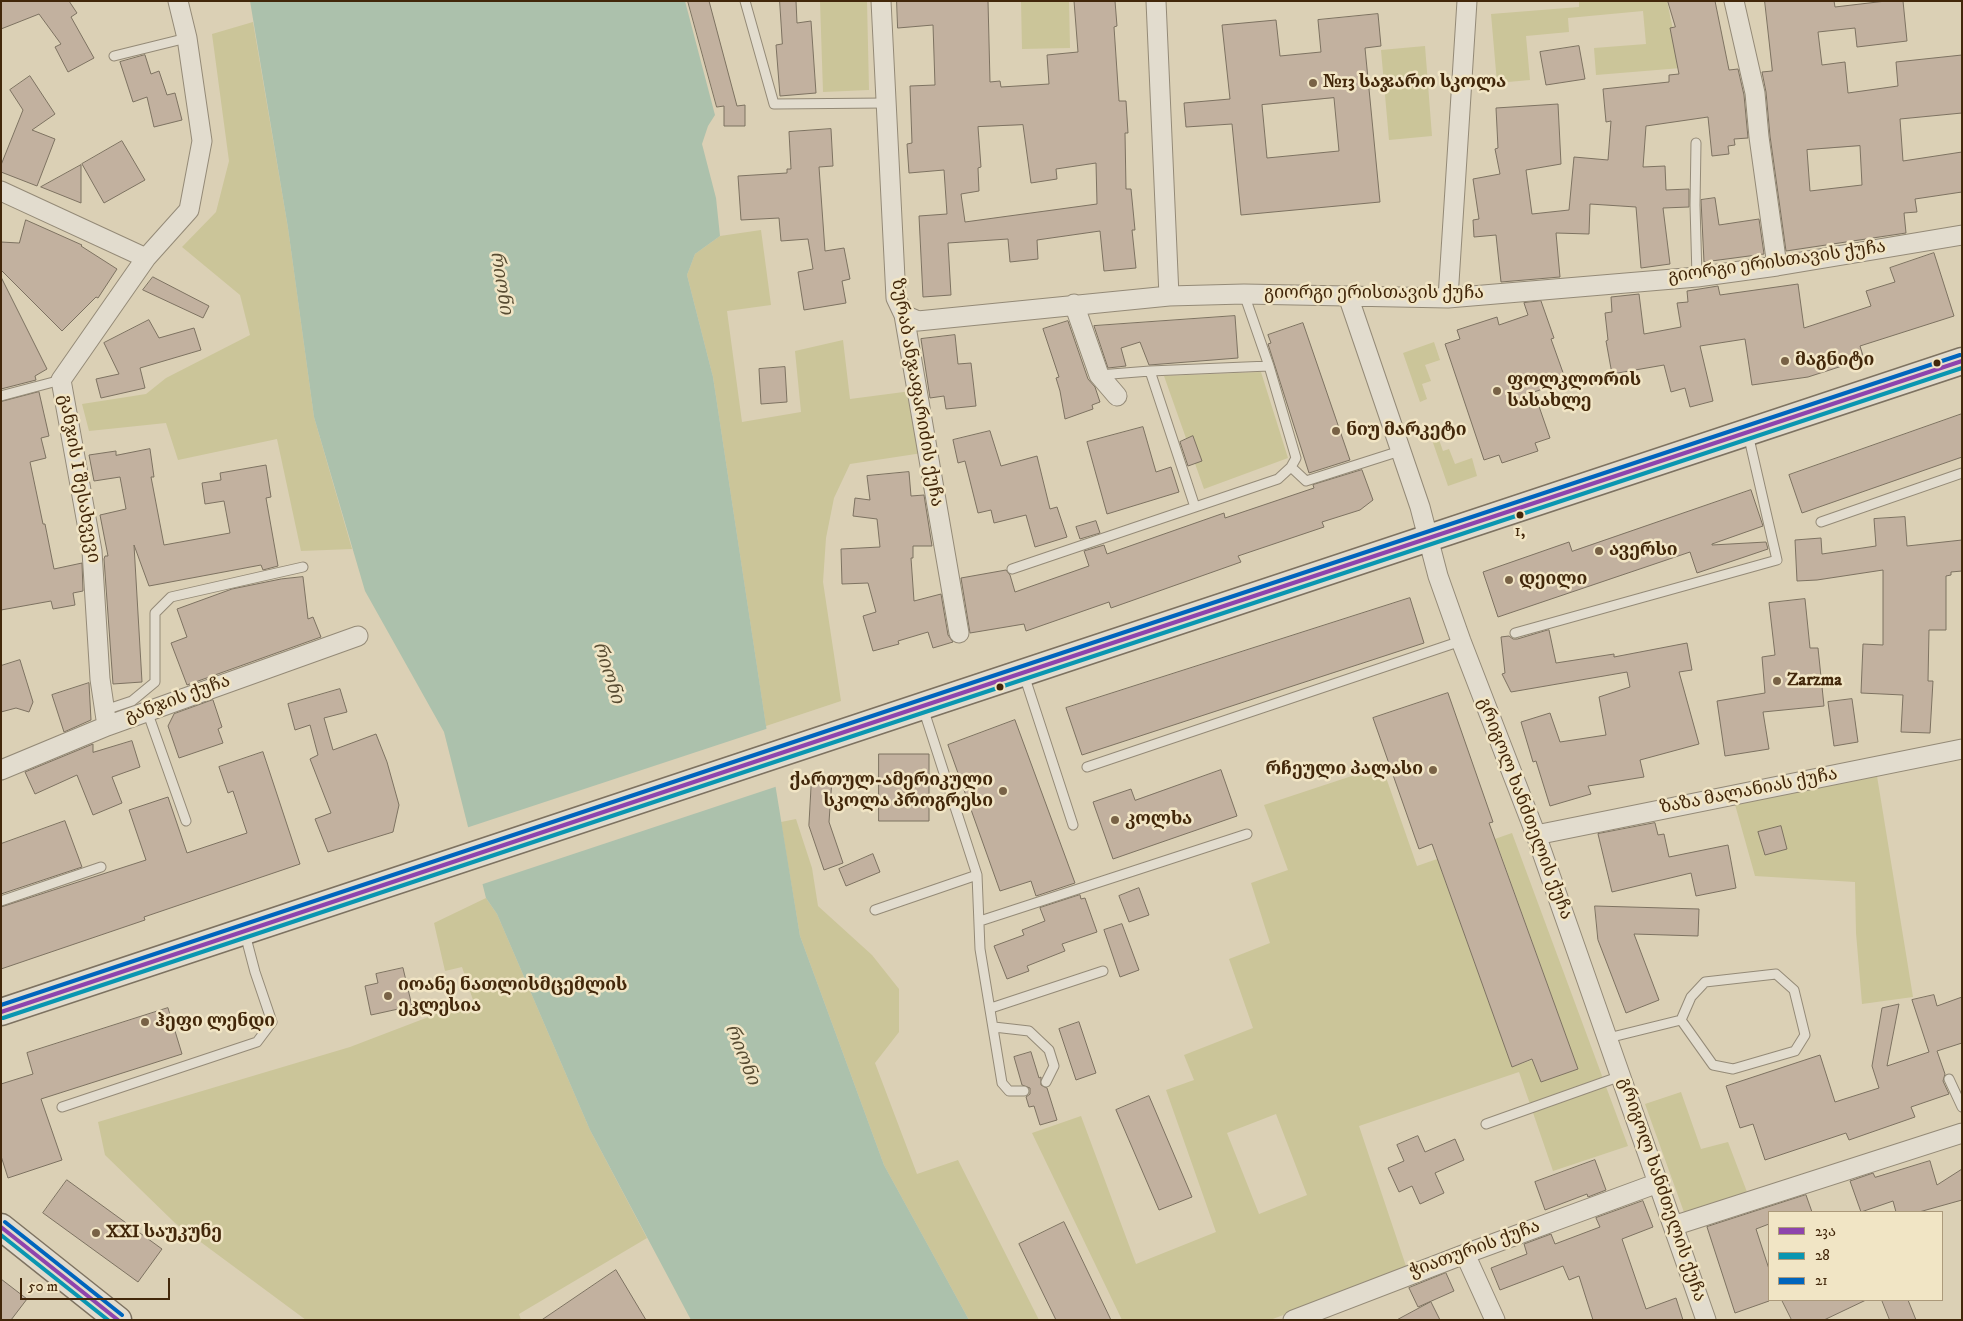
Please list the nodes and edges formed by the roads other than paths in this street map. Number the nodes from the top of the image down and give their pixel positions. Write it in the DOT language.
graph roads {
  1 [pos="178,1"];
  2 [pos="745,1"];
  3 [pos="882,1"];
  4 [pos="1156,1"];
  5 [pos="1466,1"];
  6 [pos="1734,1"];
  7 [pos="187,38"];
  8 [pos="114,56"];
  9 [pos="886,103"];
  10 [pos="1696,143"];
  11 [pos="1,191"];
  12 [pos="1962,235"];
  13 [pos="146,258"];
  14 [pos="1777,266"];
  15 [pos="1696,277"];
  16 [pos="1244,294"];
  17 [pos="1169,296"];
  18 [pos="1348,296"];
  19 [pos="1448,298"];
  20 [pos="1074,304"];
  21 [pos="904,316"];
  22 [pos="1962,361"];
  23 [pos="1269,366"];
  24 [pos="1150,371"];
  25 [pos="1099,376"];
  26 [pos="61,380"];
  27 [pos="1,396"];
  28 [pos="1117,396"];
  29 [pos="1748,431"];
  30 [pos="1400,451"];
  31 [pos="1291,467"];
  32 [pos="1962,473"];
  33 [pos="1194,507"];
  34 [pos="1821,522"];
  35 [pos="1427,538"];
  36 [pos="303,567"];
  37 [pos="1012,569"];
  38 [pos="958,633"];
  39 [pos="1515,633"];
  40 [pos="358,636"];
  41 [pos="1461,641"];
  42 [pos="1024,672"];
  43 [pos="922,706"];
  44 [pos="147,712"];
  45 [pos="106,718"];
  46 [pos="1962,750"];
  47 [pos="1087,767"];
  48 [pos="1,770"];
  49 [pos="186,821"];
  50 [pos="1073,825"];
  51 [pos="1247,834"];
  52 [pos="1536,835"];
  53 [pos="101,867"];
  54 [pos="977,875"];
  55 [pos="1,901"];
  56 [pos="875,910"];
  57 [pos="980,921"];
  58 [pos="244,931"];
  59 [pos="1104,971"];
  60 [pos="991,1008"];
  61 [pos="1,1012"];
  62 [pos="1681,1020"];
  63 [pos="994,1027"];
  64 [pos="1608,1038"];
  65 [pos="1621,1076"];
  66 [pos="1949,1079"];
  67 [pos="1046,1082"];
  68 [pos="1024,1091"];
  69 [pos="62,1107"];
  70 [pos="1962,1107"];
  71 [pos="1486,1124"];
  72 [pos="1962,1133"];
  73 [pos="1658,1183"];
  74 [pos="1673,1226"];
  75 [pos="1,1227"];
  76 [pos="1465,1254"];
  77 [pos="118,1320"];
  78 [pos="1293,1320"];
  79 [pos="1494,1320"];
  80 [pos="1706,1320"];
  1 -- 7 [label="street, განჯის I შესახვევი"];
  2 -- 9 [label="lane"];
  3 -- 9 [label="street, ზურაბ ანჯაფარიძის ქუჩა"];
  4 -- 17 [label="street"];
  5 -- 19 [label="street"];
  6 -- 14 [label="street"];
  7 -- 8 [label="lane"];
  7 -- 13 [label="street, განჯის I შესახვევი"];
  9 -- 21 [label="street, ზურაბ ანჯაფარიძის ქუჩა"];
  10 -- 15 [label="lane"];
  11 -- 13 [label="street"];
  12 -- 14 [label="street, გიორგი ერისთავის ქუჩა"];
  13 -- 26 [label="street, განჯის I შესახვევი"];
  14 -- 15 [label="street, გიორგი ერისთავის ქუჩა"];
  15 -- 19 [label="street, გიორგი ერისთავის ქუჩა"];
  16 -- 17 [label="street, გიორგი ერისთავის ქუჩა"];
  16 -- 18 [label="street, გიორგი ერისთავის ქუჩა"];
  16 -- 23 [label="lane"];
  17 -- 20 [label="street, გიორგი ერისთავის ქუჩა"];
  18 -- 19 [label="street, გიორგი ერისთავის ქუჩა"];
  18 -- 30 [label="street, გრიგოლ ხანძთელის ქუჩა"];
  20 -- 21 [label="street, გიორგი ერისთავის ქუჩა"];
  20 -- 25 [label="street"];
  21 -- 38 [label="street, ზურაბ ანჯაფარიძის ქუჩა"];
  22 -- 29 [label="main road"];
  23 -- 24 [label="lane"];
  23 -- 31 [label="lane"];
  24 -- 25 [label="lane"];
  24 -- 33 [label="lane"];
  25 -- 28 [label="street"];
  26 -- 27 [label="lane"];
  26 -- 45 [label="street, განჯის I შესახვევი"];
  29 -- 35 [label="main road"];
  29 -- 39 [label="lane"];
  30 -- 31 [label="lane"];
  30 -- 35 [label="street, გრიგოლ ხანძთელის ქუჩა"];
  31 -- 33 [label="lane"];
  32 -- 34 [label="lane"];
  33 -- 37 [label="lane"];
  35 -- 41 [label="street, გრიგოლ ხანძთელის ქუჩა"];
  35 -- 42 [label="main road"];
  36 -- 45 [label="lane"];
  40 -- 44 [label="street, განჯის ქუჩა"];
  41 -- 47 [label="lane"];
  41 -- 52 [label="street, გრიგოლ ხანძთელის ქუჩა"];
  42 -- 43 [label="main road"];
  42 -- 50 [label="lane"];
  43 -- 54 [label="lane"];
  43 -- 58 [label="main road"];
  44 -- 45 [label="street, განჯის ქუჩა"];
  44 -- 49 [label="lane"];
  45 -- 48 [label="street, განჯის ქუჩა"];
  46 -- 52 [label="street, ზაზა მალანიას ქუჩა"];
  51 -- 57 [label="lane"];
  52 -- 64 [label="street, გრიგოლ ხანძთელის ქუჩა"];
  53 -- 55 [label="lane"];
  54 -- 56 [label="lane"];
  54 -- 57 [label="lane"];
  57 -- 60 [label="lane"];
  58 -- 61 [label="main road"];
  58 -- 69 [label="lane"];
  59 -- 60 [label="lane"];
  60 -- 63 [label="lane"];
  62 -- 62 [label="lane"];
  62 -- 64 [label="lane"];
  63 -- 67 [label="lane"];
  63 -- 68 [label="lane"];
  64 -- 65 [label="street, გრიგოლ ხანძთელის ქუჩა"];
  65 -- 71 [label="lane"];
  65 -- 73 [label="street, გრიგოლ ხანძთელის ქუჩა"];
  66 -- 70 [label="lane"];
  72 -- 74 [label="street"];
  73 -- 74 [label="street, გრიგოლ ხანძთელის ქუჩა"];
  73 -- 76 [label="street, ჭიათურის ქუჩა"];
  74 -- 80 [label="street, გრიგოლ ხანძთელის ქუჩა"];
  75 -- 77 [label="main road"];
  76 -- 78 [label="street, ჭიათურის ქუჩა"];
  76 -- 79 [label="street"];
}
